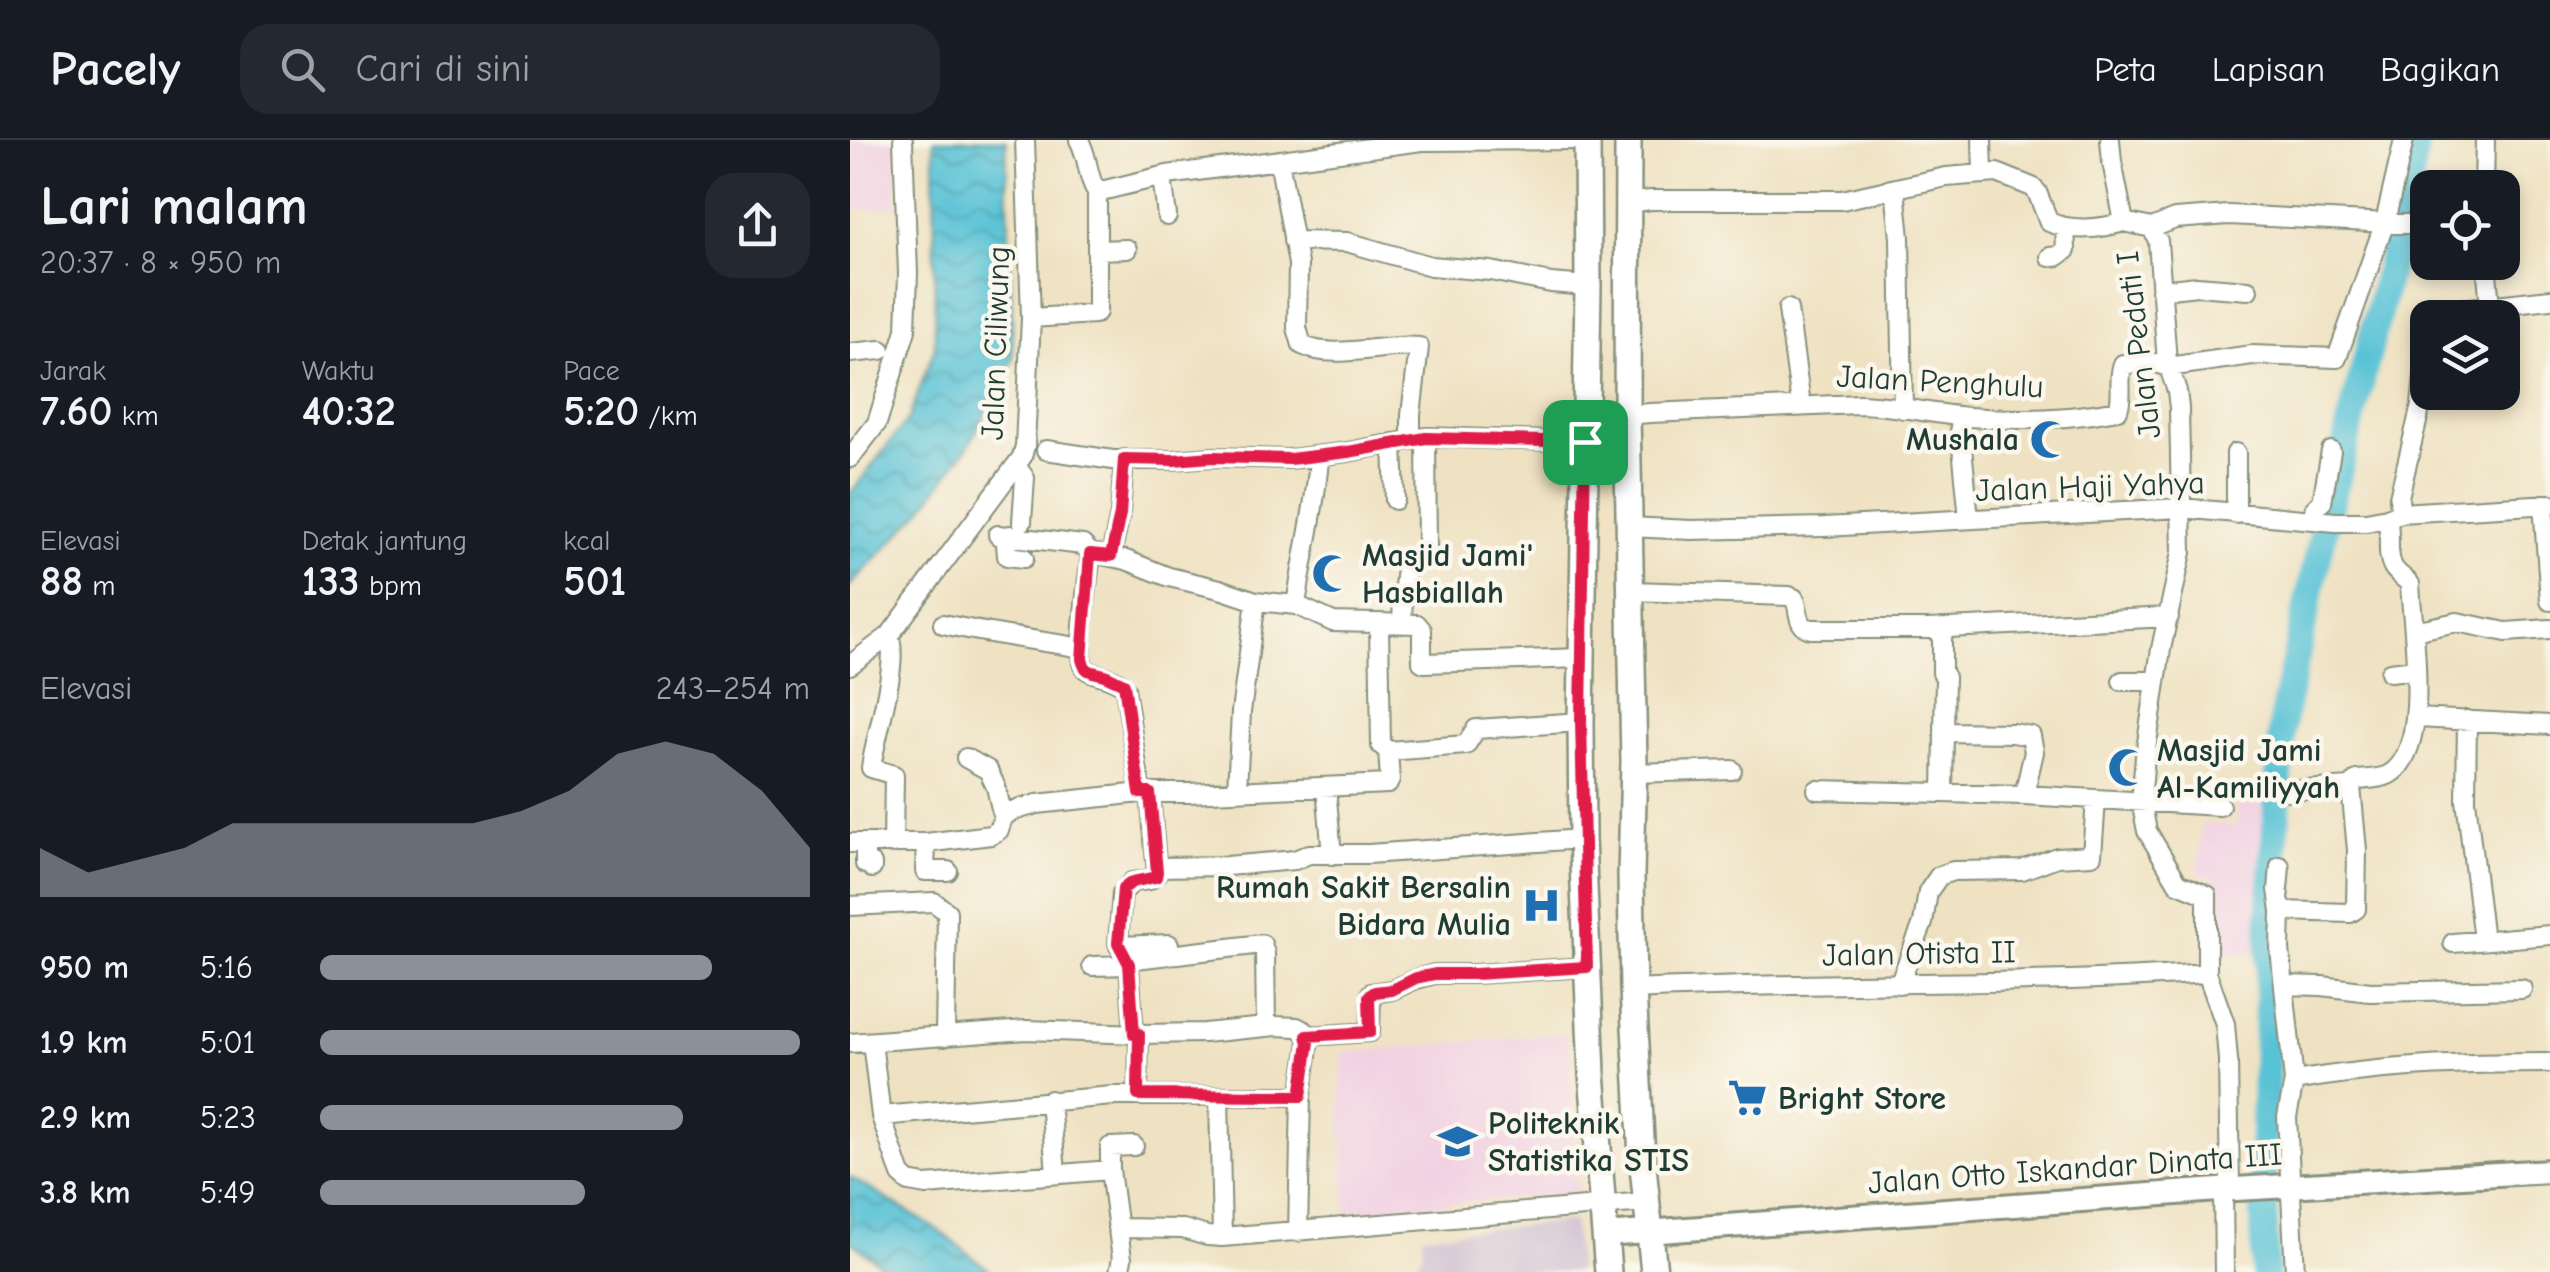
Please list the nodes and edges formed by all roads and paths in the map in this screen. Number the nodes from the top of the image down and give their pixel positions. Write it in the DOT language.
graph roads {
  1 [pos="903,140"];
  2 [pos="1024,140"];
  3 [pos="1079,140"];
  4 [pos="1587,140"];
  5 [pos="1628,140"];
  6 [pos="1982,140"];
  7 [pos="2110,140"];
  8 [pos="2404,140"];
  9 [pos="2485,140"];
  10 [pos="1422,141"];
  11 [pos="1279,160"];
  12 [pos="2484,170"];
  13 [pos="1983,174"];
  14 [pos="1162,176"];
  15 [pos="1896,188"];
  16 [pos="1097,192"];
  17 [pos="1628,203"];
  18 [pos="1167,216"];
  19 [pos="2124,222"];
  20 [pos="2396,223"];
  21 [pos="2410,224"];
  22 [pos="2064,227"];
  23 [pos="2152,228"];
  24 [pos="1293,241"];
  25 [pos="1126,249"];
  26 [pos="1096,250"];
  27 [pos="2050,257"];
  28 [pos="1588,286"];
  29 [pos="2161,290"];
  30 [pos="2248,290"];
  31 [pos="2550,300"];
  32 [pos="2520,303"];
  33 [pos="1788,309"];
  34 [pos="1031,318"];
  35 [pos="881,350"];
  36 [pos="850,353"];
  37 [pos="2168,367"];
  38 [pos="1801,406"];
  39 [pos="1903,408"];
  40 [pos="2420,410"];
  41 [pos="1627,416"];
  42 [pos="1959,416"];
  43 [pos="1410,440"];
  44 [pos="1585,442"];
  45 [pos="1046,450"];
  46 [pos="2331,451"];
  47 [pos="2236,453"];
  48 [pos="1316,456"];
  49 [pos="850,458"];
  50 [pos="1124,459"];
  51 [pos="1016,466"];
  52 [pos="1395,500"];
  53 [pos="2548,501"];
  54 [pos="2181,508"];
  55 [pos="2236,514"];
  56 [pos="2393,516"];
  57 [pos="1969,519"];
  58 [pos="2314,519"];
  59 [pos="1629,527"];
  60 [pos="1010,531"];
  61 [pos="1090,554"];
  62 [pos="1111,556"];
  63 [pos="1024,558"];
  64 [pos="1631,590"];
  65 [pos="1256,601"];
  66 [pos="2550,601"];
  67 [pos="1296,605"];
  68 [pos="2169,617"];
  69 [pos="942,624"];
  70 [pos="1402,624"];
  71 [pos="1378,625"];
  72 [pos="1942,628"];
  73 [pos="2550,629"];
  74 [pos="2414,631"];
  75 [pos="888,636"];
  76 [pos="1082,648"];
  77 [pos="1582,658"];
  78 [pos="850,666"];
  79 [pos="2416,669"];
  80 [pos="2390,672"];
  81 [pos="2156,680"];
  82 [pos="2122,681"];
  83 [pos="2417,718"];
  84 [pos="2467,720"];
  85 [pos="1581,722"];
  86 [pos="2550,725"];
  87 [pos="1944,732"];
  88 [pos="1388,751"];
  89 [pos="966,758"];
  90 [pos="1732,770"];
  91 [pos="1634,772"];
  92 [pos="1326,787"];
  93 [pos="2351,787"];
  94 [pos="1236,790"];
  95 [pos="1817,790"];
  96 [pos="2288,791"];
  97 [pos="1942,792"];
  98 [pos="1145,793"];
  99 [pos="2024,795"];
  100 [pos="2096,800"];
  101 [pos="2141,801"];
  102 [pos="2220,806"];
  103 [pos="1003,817"];
  104 [pos="1582,839"];
  105 [pos="858,843"];
  106 [pos="893,844"];
  107 [pos="926,844"];
  108 [pos="1332,856"];
  109 [pos="2280,866"];
  110 [pos="872,868"];
  111 [pos="948,871"];
  112 [pos="1156,872"];
  113 [pos="850,906"];
  114 [pos="2281,911"];
  115 [pos="2550,935"];
  116 [pos="2483,940"];
  117 [pos="2453,943"];
  118 [pos="1169,944"];
  119 [pos="1125,957"];
  120 [pos="1092,966"];
  121 [pos="1587,967"];
  122 [pos="2206,973"];
  123 [pos="1899,984"];
  124 [pos="2284,985"];
  125 [pos="1633,990"];
  126 [pos="2522,990"];
  127 [pos="1266,1026"];
  128 [pos="1136,1034"];
  129 [pos="1306,1034"];
  130 [pos="945,1036"];
  131 [pos="872,1042"];
  132 [pos="850,1043"];
  133 [pos="2550,1062"];
  134 [pos="2294,1080"];
  135 [pos="1138,1095"];
  136 [pos="1219,1096"];
  137 [pos="1301,1096"];
  138 [pos="1050,1100"];
  139 [pos="881,1116"];
  140 [pos="1134,1146"];
  141 [pos="1110,1170"];
  142 [pos="2550,1171"];
  143 [pos="1056,1173"];
  144 [pos="2252,1188"];
  145 [pos="1645,1202"];
  146 [pos="1602,1205"];
  147 [pos="1117,1228"];
  148 [pos="1298,1232"];
  149 [pos="1650,1232"];
  150 [pos="1606,1235"];
  151 [pos="1222,1237"];
  152 [pos="1119,1272"];
  153 [pos="1608,1272"];
  154 [pos="1654,1272"];
  155 [pos="2224,1272"];
  156 [pos="2295,1272"];
  1 -- 49 [label="street"];
  2 -- 34 [label="street, Jalan Ciliwung"];
  3 -- 16 [label="street"];
  4 -- 10 [label="street"];
  4 -- 28 [label="main road"];
  5 -- 17 [label="main road"];
  6 -- 13 [label="street"];
  7 -- 19 [label="street, Jalan Pedati I"];
  8 -- 20 [label="street, Jalan Penghulu"];
  9 -- 12 [label="street"];
  10 -- 11 [label="street"];
  11 -- 14 [label="street"];
  11 -- 24 [label="street"];
  13 -- 15 [label="street"];
  13 -- 22 [label="street"];
  14 -- 16 [label="street"];
  14 -- 18 [label="street"];
  15 -- 17 [label="street"];
  15 -- 39 [label="street"];
  16 -- 26 [label="street"];
  17 -- 41 [label="main road"];
  19 -- 22 [label="street"];
  19 -- 23 [label="street, Jalan Pedati I"];
  20 -- 21 [label="street"];
  20 -- 23 [label="street"];
  20 -- 37 [label="street, Jalan Penghulu"];
  22 -- 27 [label="street"];
  23 -- 29 [label="street, Jalan Pedati I"];
  24 -- 28 [label="street"];
  24 -- 43 [label="street"];
  25 -- 26 [label="street"];
  26 -- 34 [label="street"];
  28 -- 44 [label="main road"];
  29 -- 30 [label="street"];
  29 -- 37 [label="street, Jalan Pedati I"];
  31 -- 32 [label="street"];
  33 -- 38 [label="street"];
  34 -- 51 [label="street, Jalan Ciliwung"];
  35 -- 36 [label="street"];
  37 -- 42 [label="street, Jalan Penghulu"];
  37 -- 54 [label="street, Jalan Pedati I"];
  38 -- 39 [label="street, Jalan Penghulu"];
  38 -- 41 [label="street, Jalan Penghulu"];
  39 -- 42 [label="street, Jalan Penghulu"];
  40 -- 56 [label="street"];
  41 -- 59 [label="main road"];
  42 -- 57 [label="street"];
  43 -- 44 [label="street"];
  43 -- 48 [label="street"];
  43 -- 52 [label="street"];
  43 -- 70 [label="street"];
  44 -- 77 [label="main road"];
  45 -- 50 [label="street"];
  46 -- 58 [label="street"];
  47 -- 55 [label="street"];
  48 -- 50 [label="street"];
  48 -- 67 [label="street"];
  50 -- 62 [label="street"];
  51 -- 60 [label="street"];
  51 -- 75 [label="street, Jalan Ciliwung"];
  53 -- 56 [label="street, Jalan Haji Yahya"];
  53 -- 66 [label="street"];
  54 -- 55 [label="street, Jalan Haji Yahya"];
  54 -- 57 [label="street, Jalan Haji Yahya"];
  54 -- 68 [label="street"];
  55 -- 58 [label="street, Jalan Haji Yahya"];
  56 -- 58 [label="street, Jalan Haji Yahya"];
  56 -- 74 [label="street"];
  57 -- 59 [label="street, Jalan Haji Yahya"];
  59 -- 64 [label="main road"];
  60 -- 61 [label="street"];
  60 -- 63 [label="street"];
  61 -- 62 [label="street"];
  61 -- 76 [label="street"];
  62 -- 65 [label="street"];
  64 -- 72 [label="street"];
  64 -- 91 [label="main road"];
  65 -- 67 [label="street"];
  65 -- 94 [label="street"];
  67 -- 71 [label="street"];
  68 -- 72 [label="street"];
  68 -- 81 [label="street"];
  69 -- 76 [label="street"];
  70 -- 71 [label="street"];
  70 -- 77 [label="street"];
  71 -- 88 [label="street"];
  72 -- 87 [label="street"];
  73 -- 74 [label="street"];
  74 -- 79 [label="street"];
  75 -- 78 [label="street, Jalan Ciliwung"];
  75 -- 106 [label="street"];
  76 -- 98 [label="street"];
  77 -- 85 [label="main road"];
  79 -- 80 [label="street"];
  79 -- 83 [label="street"];
  81 -- 82 [label="street"];
  81 -- 101 [label="street"];
  83 -- 84 [label="street"];
  83 -- 93 [label="street"];
  84 -- 86 [label="street"];
  84 -- 116 [label="street"];
  85 -- 88 [label="street"];
  85 -- 104 [label="main road"];
  87 -- 97 [label="street"];
  87 -- 99 [label="street"];
  88 -- 92 [label="street"];
  89 -- 103 [label="street"];
  90 -- 91 [label="street"];
  91 -- 125 [label="main road"];
  92 -- 94 [label="street"];
  92 -- 108 [label="street"];
  93 -- 96 [label="street"];
  93 -- 114 [label="street"];
  94 -- 98 [label="street"];
  95 -- 97 [label="street"];
  97 -- 99 [label="street"];
  98 -- 103 [label="street"];
  98 -- 112 [label="street"];
  99 -- 100 [label="street"];
  100 -- 101 [label="street"];
  100 -- 123 [label="street"];
  101 -- 102 [label="street"];
  101 -- 122 [label="street"];
  103 -- 107 [label="street"];
  104 -- 108 [label="street"];
  104 -- 121 [label="main road"];
  105 -- 106 [label="street"];
  105 -- 110 [label="street"];
  106 -- 107 [label="street"];
  107 -- 111 [label="street"];
  108 -- 112 [label="street"];
  109 -- 114 [label="street"];
  112 -- 119 [label="street"];
  113 -- 130 [label="street"];
  114 -- 124 [label="street"];
  115 -- 116 [label="street"];
  116 -- 117 [label="street"];
  118 -- 119 [label="street"];
  119 -- 120 [label="street"];
  119 -- 127 [label="street"];
  119 -- 128 [label="street"];
  121 -- 129 [label="street"];
  121 -- 146 [label="main road"];
  122 -- 123 [label="street, Jalan Otista II"];
  122 -- 144 [label="street"];
  123 -- 125 [label="street, Jalan Otista II"];
  124 -- 126 [label="street"];
  124 -- 134 [label="street"];
  125 -- 145 [label="main road"];
  127 -- 128 [label="street"];
  127 -- 129 [label="street"];
  128 -- 130 [label="street"];
  128 -- 135 [label="street"];
  129 -- 137 [label="street"];
  130 -- 131 [label="street"];
  131 -- 132 [label="street"];
  131 -- 139 [label="street"];
  133 -- 134 [label="street"];
  134 -- 144 [label="street"];
  135 -- 136 [label="street"];
  135 -- 138 [label="street"];
  136 -- 137 [label="street"];
  136 -- 151 [label="street"];
  137 -- 148 [label="street"];
  138 -- 139 [label="street"];
  138 -- 143 [label="street"];
  139 -- 143 [label="street"];
  140 -- 141 [label="street"];
  141 -- 143 [label="street"];
  141 -- 147 [label="street"];
  142 -- 144 [label="street, Jalan Otto Iskandar Dinata III"];
  144 -- 149 [label="street, Jalan Otto Iskandar Dinata III"];
  144 -- 155 [label="street"];
  144 -- 156 [label="street"];
  145 -- 146 [label="street"];
  145 -- 149 [label="main road"];
  146 -- 148 [label="street"];
  146 -- 150 [label="main road"];
  147 -- 151 [label="street"];
  147 -- 152 [label="street"];
  148 -- 151 [label="street"];
  149 -- 150 [label="street, Jalan Otto Iskandar Dinata III"];
  149 -- 154 [label="main road"];
  150 -- 153 [label="main road"];
}
